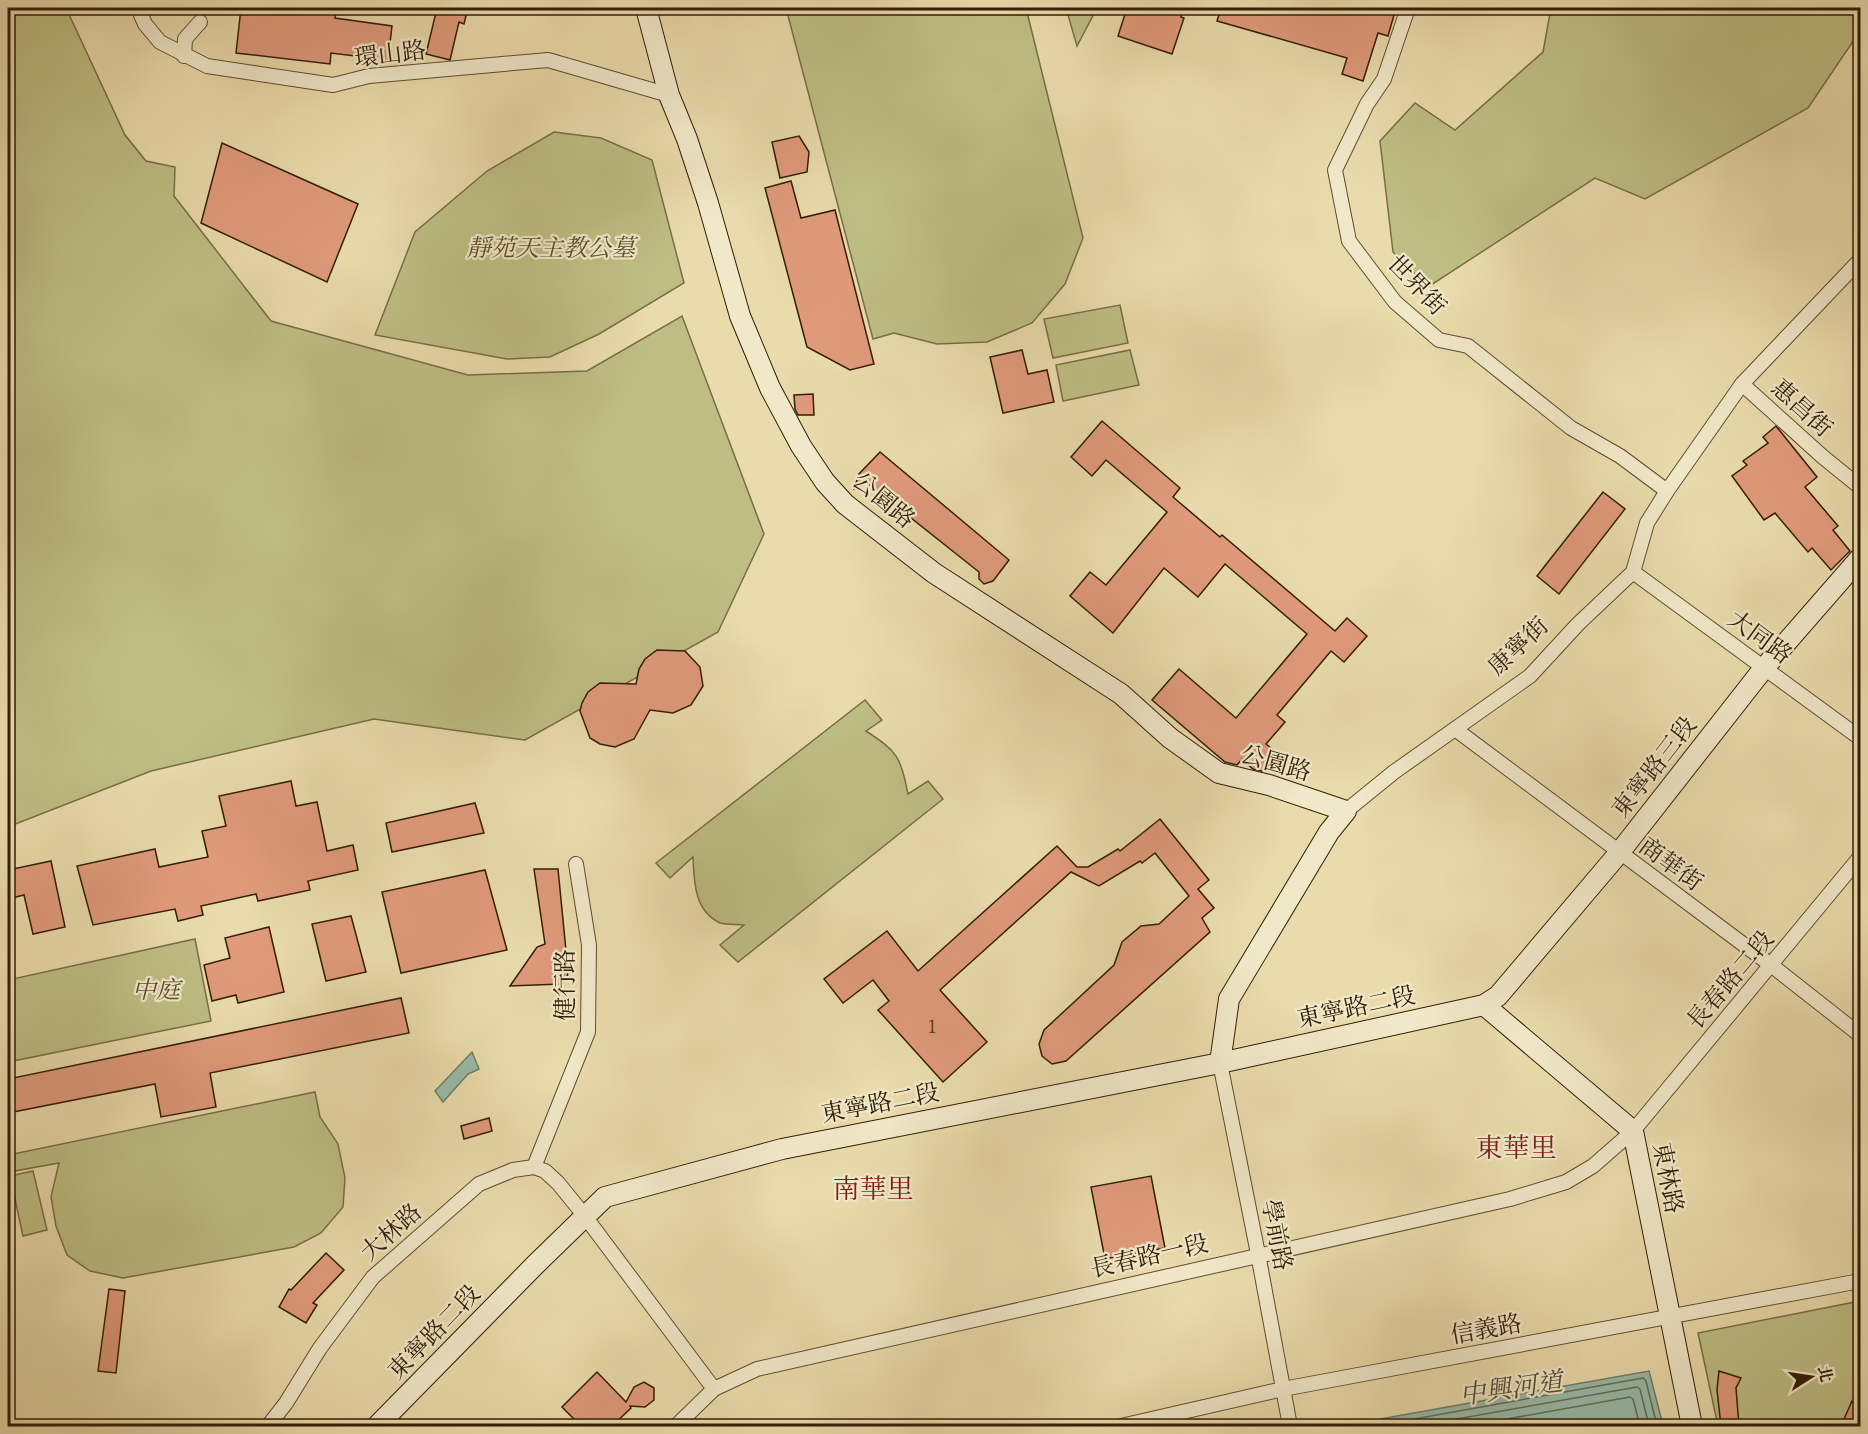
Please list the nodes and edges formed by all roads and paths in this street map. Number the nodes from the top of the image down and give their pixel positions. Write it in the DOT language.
graph roads {
  1 [pos="138,8"];
  2 [pos="646,8"];
  3 [pos="1408,8"];
  4 [pos="200,22"];
  5 [pos="184,56"];
  6 [pos="669,95"];
  7 [pos="1860,260"];
  8 [pos="1742,384"];
  9 [pos="1860,487"];
  10 [pos="1667,491"];
  11 [pos="1860,558"];
  12 [pos="1633,572"];
  13 [pos="1764,668"];
  14 [pos="1455,729"];
  15 [pos="1860,738"];
  16 [pos="1346,811"];
  17 [pos="1619,853"];
  18 [pos="1860,857"];
  19 [pos="576,864"];
  20 [pos="1771,965"];
  21 [pos="1484,1005"];
  22 [pos="1860,1035"];
  23 [pos="1220,1063"];
  24 [pos="1633,1131"];
  25 [pos="534,1167"];
  26 [pos="584,1215"];
  27 [pos="1258,1254"];
  28 [pos="1860,1281"];
  29 [pos="1670,1318"];
  30 [pos="714,1389"];
  31 [pos="1283,1389"];
  32 [pos="1289,1421"];
  33 [pos="1691,1421"];
  34 [pos="268,1426"];
  35 [pos="377,1426"];
  36 [pos="676,1426"];
  37 [pos="1121,1426"];
  1 -- 5 [label="street, 環山路"];
  2 -- 6 [label="street, 公園路"];
  3 -- 10 [label="street, 世界街"];
  4 -- 5 [label="street"];
  5 -- 6 [label="street, 環山路"];
  6 -- 16 [label="street, 公園路"];
  7 -- 8 [label="street"];
  8 -- 9 [label="street, 惠昌街"];
  8 -- 10 [label="street"];
  10 -- 12 [label="street"];
  11 -- 13 [label="street, 東寧路三段"];
  12 -- 13 [label="street, 大同路"];
  12 -- 14 [label="street, 康寧街"];
  13 -- 15 [label="street, 大同路"];
  13 -- 17 [label="street, 東寧路三段"];
  14 -- 16 [label="street, 康寧街"];
  14 -- 17 [label="street, 商華街"];
  16 -- 23 [label="street, 康寧街"];
  17 -- 20 [label="street, 商華街"];
  17 -- 21 [label="street, 東寧路三段"];
  18 -- 20 [label="street, 長春路二段"];
  19 -- 25 [label="street, 健行路"];
  20 -- 22 [label="street, 商華街"];
  20 -- 24 [label="street, 長春路二段"];
  21 -- 23 [label="street, 東寧路二段"];
  21 -- 24 [label="street, 東林路"];
  23 -- 26 [label="street, 東寧路二段"];
  23 -- 27 [label="street, 學前路"];
  24 -- 27 [label="street, 長春路一段"];
  24 -- 29 [label="street, 東林路"];
  25 -- 26 [label="street"];
  25 -- 34 [label="street, 大林路"];
  26 -- 30 [label="street"];
  26 -- 35 [label="street, 東寧路二段"];
  27 -- 30 [label="street, 長春路一段"];
  27 -- 31 [label="street, 學前路"];
  28 -- 29 [label="street, 信義路"];
  29 -- 31 [label="street, 信義路"];
  29 -- 33 [label="street, 東林路"];
  30 -- 36 [label="street, 長春路一段"];
  31 -- 32 [label="street, 學前路"];
  31 -- 37 [label="street, 信義路"];
}
